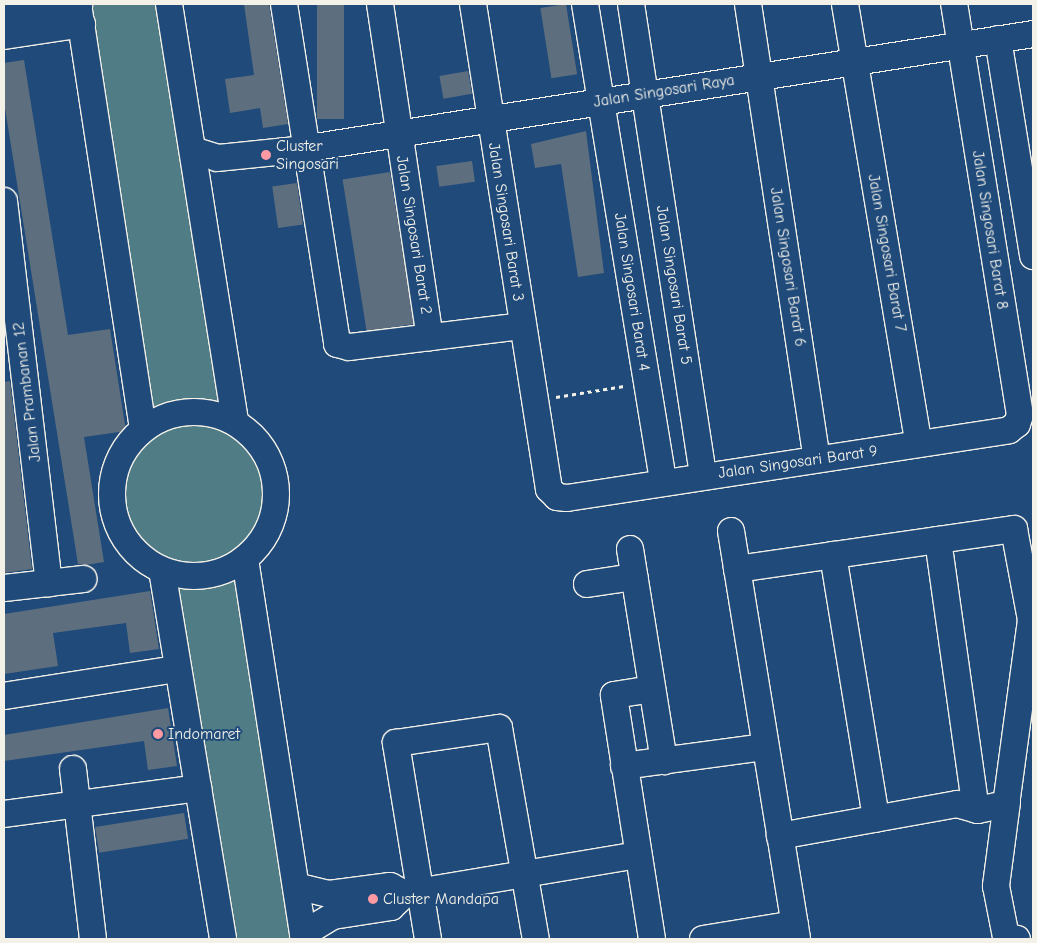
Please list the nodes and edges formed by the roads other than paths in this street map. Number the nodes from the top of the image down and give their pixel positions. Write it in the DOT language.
graph roads {
  1 [pos="169,4"];
  2 [pos="284,4"];
  3 [pos="380,4"];
  4 [pos="473,4"];
  5 [pos="586,4"];
  6 [pos="631,4"];
  7 [pos="748,4"];
  8 [pos="845,4"];
  9 [pos="954,4"];
  10 [pos="80,11"];
  11 [pos="4,16"];
  12 [pos="1033,34"];
  13 [pos="4,36"];
  14 [pos="998,39"];
  15 [pos="961,45"];
  16 [pos="854,61"];
  17 [pos="760,76"];
  18 [pos="645,94"];
  19 [pos="601,102"];
  20 [pos="489,118"];
  21 [pos="399,132"];
  22 [pos="301,149"];
  23 [pos="206,163"];
  24 [pos="4,201"];
  25 [pos="1033,247"];
  26 [pos="992,248"];
  27 [pos="7,252"];
  28 [pos="523,326"];
  29 [pos="430,337"];
  30 [pos="1020,415"];
  31 [pos="235,421"];
  32 [pos="143,429"];
  33 [pos="919,444"];
  34 [pos="817,459"];
  35 [pos="703,476"];
  36 [pos="663,482"];
  37 [pos="567,498"];
  38 [pos="731,531"];
  39 [pos="938,540"];
  40 [pos="630,550"];
  41 [pos="833,556"];
  42 [pos="245,559"];
  43 [pos="737,569"];
  44 [pos="162,570"];
  45 [pos="634,577"];
  46 [pos="83,579"];
  47 [pos="49,583"];
  48 [pos="587,584"];
  49 [pos="4,588"];
  50 [pos="177,669"];
  51 [pos="652,689"];
  52 [pos="4,696"];
  53 [pos="764,747"];
  54 [pos="664,761"];
  55 [pos="624,766"];
  56 [pos="72,769"];
  57 [pos="198,788"];
  58 [pos="1006,802"];
  59 [pos="76,805"];
  60 [pos="976,809"];
  61 [pos="4,814"];
  62 [pos="876,819"];
  63 [pos="780,836"];
  64 [pos="638,855"];
  65 [pos="526,873"];
  66 [pos="296,886"];
  67 [pos="413,892"];
  68 [pos="331,905"];
  69 [pos="796,931"];
  70 [pos="304,936"];
  71 [pos="93,939"];
  72 [pos="223,939"];
  73 [pos="428,939"];
  74 [pos="536,939"];
  75 [pos="652,939"];
  76 [pos="703,939"];
  77 [pos="1016,939"];
  1 -- 23 [label="street"];
  2 -- 22 [label="street"];
  3 -- 21 [label="street, Jalan Singosari Barat 2"];
  4 -- 20 [label="street, Jalan Singosari Barat 3"];
  5 -- 19 [label="street, Jalan Singosari Barat 4"];
  6 -- 18 [label="street, Jalan Singosari Barat 5"];
  7 -- 17 [label="street, Jalan Singosari Barat 6"];
  8 -- 16 [label="street, Jalan Singosari Barat 7"];
  9 -- 15 [label="street, Jalan Singosari Barat 8"];
  10 -- 11 [label="street"];
  10 -- 13 [label="street"];
  10 -- 32 [label="street"];
  12 -- 14 [label="street, Jalan Singosari Raya"];
  14 -- 15 [label="street, Jalan Singosari Raya"];
  14 -- 25 [label="street"];
  15 -- 16 [label="street, Jalan Singosari Raya"];
  15 -- 26 [label="street, Jalan Singosari Barat 8"];
  16 -- 17 [label="street, Jalan Singosari Raya"];
  16 -- 33 [label="street, Jalan Singosari Barat 7"];
  17 -- 18 [label="street, Jalan Singosari Raya"];
  17 -- 34 [label="street, Jalan Singosari Barat 6"];
  18 -- 19 [label="street, Jalan Singosari Raya"];
  18 -- 35 [label="street, Jalan Singosari Barat 5"];
  19 -- 20 [label="street, Jalan Singosari Raya"];
  19 -- 36 [label="street, Jalan Singosari Barat 4"];
  20 -- 21 [label="street, Jalan Singosari Raya"];
  20 -- 28 [label="street, Jalan Singosari Barat 3"];
  21 -- 22 [label="street, Jalan Singosari Raya"];
  21 -- 29 [label="street, Jalan Singosari Barat 2"];
  22 -- 23 [label="street"];
  22 -- 29 [label="street"];
  23 -- 31 [label="street"];
  24 -- 27 [label="street, Jalan Prambanan 12"];
  25 -- 26 [label="street"];
  26 -- 30 [label="street, Jalan Singosari Barat 8"];
  27 -- 47 [label="street, Jalan Prambanan 12"];
  28 -- 29 [label="street"];
  28 -- 37 [label="street, Jalan Singosari Barat 3"];
  30 -- 33 [label="street, Jalan Singosari Barat 9"];
  31 -- 32 [label="street"];
  31 -- 42 [label="street"];
  32 -- 44 [label="street"];
  33 -- 34 [label="street, Jalan Singosari Barat 9"];
  34 -- 35 [label="street, Jalan Singosari Barat 9"];
  35 -- 36 [label="street, Jalan Singosari Barat 9"];
  36 -- 37 [label="street, Jalan Singosari Barat 9"];
  38 -- 43 [label="street"];
  39 -- 41 [label="street"];
  39 -- 58 [label="street"];
  39 -- 60 [label="street"];
  40 -- 45 [label="street"];
  41 -- 43 [label="street"];
  41 -- 62 [label="street"];
  42 -- 44 [label="street"];
  42 -- 66 [label="street"];
  43 -- 53 [label="street"];
  44 -- 50 [label="street"];
  45 -- 48 [label="street"];
  45 -- 51 [label="street"];
  46 -- 47 [label="street"];
  47 -- 49 [label="street"];
  50 -- 52 [label="street"];
  50 -- 57 [label="street"];
  51 -- 54 [label="street"];
  51 -- 55 [label="street"];
  53 -- 54 [label="street"];
  53 -- 63 [label="street"];
  54 -- 55 [label="street"];
  55 -- 64 [label="street"];
  56 -- 59 [label="street"];
  57 -- 59 [label="street"];
  57 -- 72 [label="street"];
  58 -- 60 [label="street"];
  58 -- 77 [label="street"];
  59 -- 61 [label="street"];
  59 -- 71 [label="street"];
  60 -- 62 [label="street"];
  62 -- 63 [label="street"];
  63 -- 69 [label="street"];
  64 -- 65 [label="street"];
  64 -- 75 [label="street"];
  65 -- 67 [label="street"];
  65 -- 67 [label="street"];
  65 -- 74 [label="street"];
  66 -- 68 [label="street"];
  66 -- 70 [label="street"];
  67 -- 68 [label="street"];
  67 -- 73 [label="street"];
  68 -- 70 [label="street"];
  69 -- 76 [label="street"];
}
